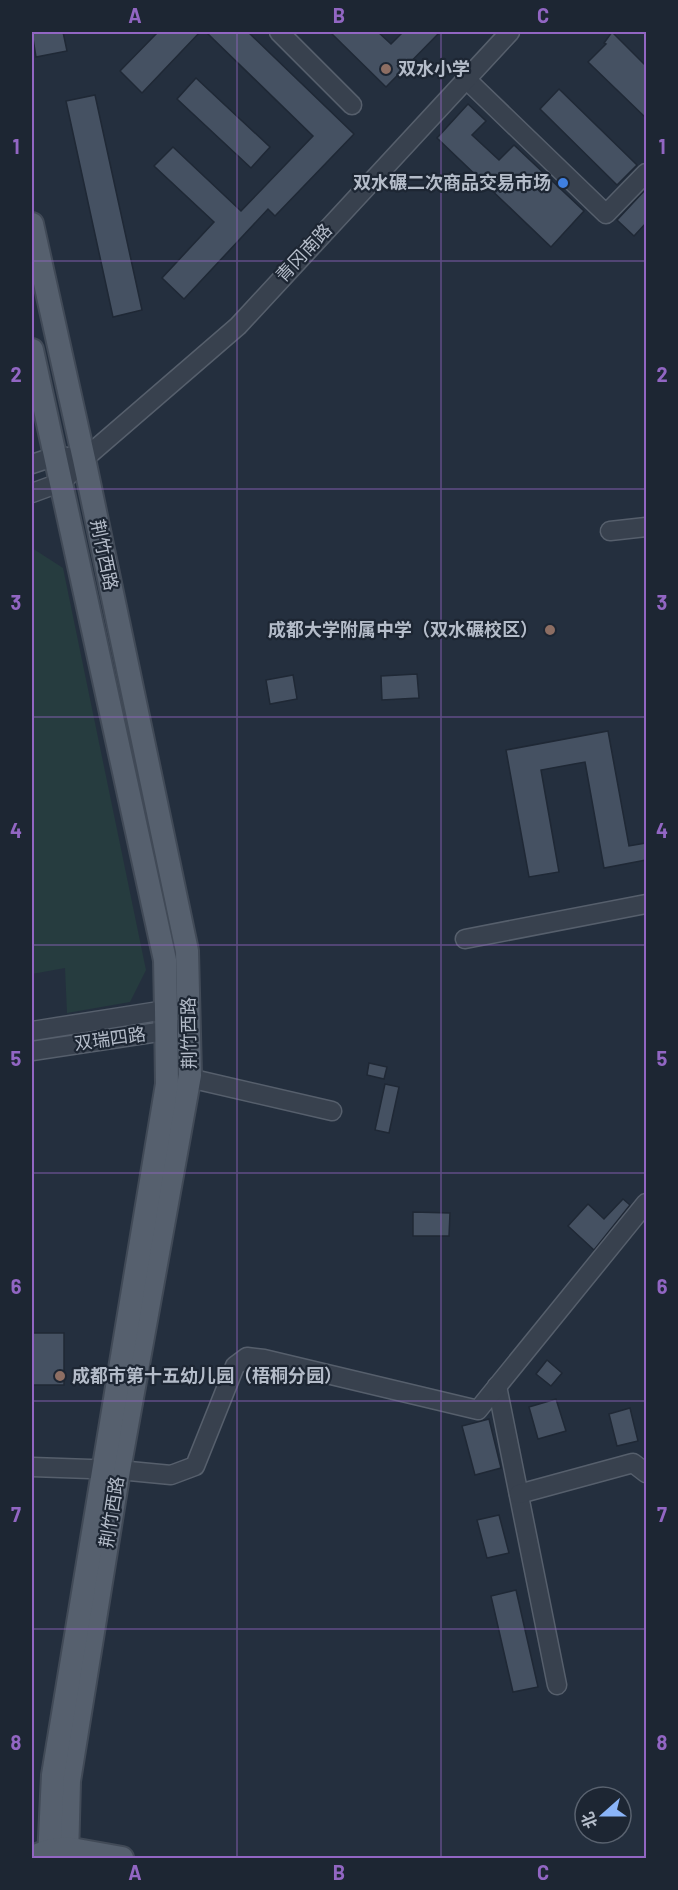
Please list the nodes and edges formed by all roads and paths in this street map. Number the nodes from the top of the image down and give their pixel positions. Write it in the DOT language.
graph roads {
  1 [pos="279,32"];
  2 [pos="510,32"];
  3 [pos="465,78"];
  4 [pos="352,105"];
  5 [pos="646,172"];
  6 [pos="32,224"];
  7 [pos="32,350"];
  8 [pos="56,456"];
  9 [pos="84,459"];
  10 [pos="32,464"];
  11 [pos="62,482"];
  12 [pos="32,493"];
  13 [pos="646,526"];
  14 [pos="610,531"];
  15 [pos="646,904"];
  16 [pos="465,939"];
  17 [pos="177,1019"];
  18 [pos="32,1031"];
  19 [pos="32,1051"];
  20 [pos="189,1078"];
  21 [pos="332,1111"];
  22 [pos="646,1203"];
  23 [pos="497,1386"];
  24 [pos="32,1467"];
  25 [pos="111,1470"];
  26 [pos="646,1473"];
  27 [pos="519,1494"];
  28 [pos="558,1685"];
  29 [pos="52,1855"];
  30 [pos="122,1858"];
  1 -- 4 [label="street"];
  2 -- 3 [label="street, 青冈南路"];
  3 -- 5 [label="street"];
  3 -- 9 [label="street, 青冈南路"];
  6 -- 9 [label="main road, 荆竹西路"];
  7 -- 8 [label="main road, 荆竹西路"];
  8 -- 9 [label="street"];
  8 -- 10 [label="street"];
  8 -- 11 [label="main road, 荆竹西路"];
  9 -- 11 [label="street, 青冈南路"];
  9 -- 17 [label="main road, 荆竹西路"];
  11 -- 12 [label="street"];
  11 -- 17 [label="main road, 荆竹西路"];
  13 -- 14 [label="street"];
  15 -- 16 [label="street"];
  17 -- 18 [label="street, 双瑞四路"];
  17 -- 19 [label="street, 双瑞四路"];
  17 -- 20 [label="main road, 荆竹西路"];
  17 -- 25 [label="main road, 荆竹西路"];
  20 -- 21 [label="street"];
  20 -- 25 [label="main road, 荆竹西路"];
  22 -- 23 [label="street"];
  23 -- 25 [label="street"];
  23 -- 27 [label="street"];
  24 -- 25 [label="street"];
  25 -- 29 [label="main road, 荆竹西路"];
  26 -- 27 [label="street"];
  27 -- 28 [label="street"];
  29 -- 30 [label="main road"];
}
